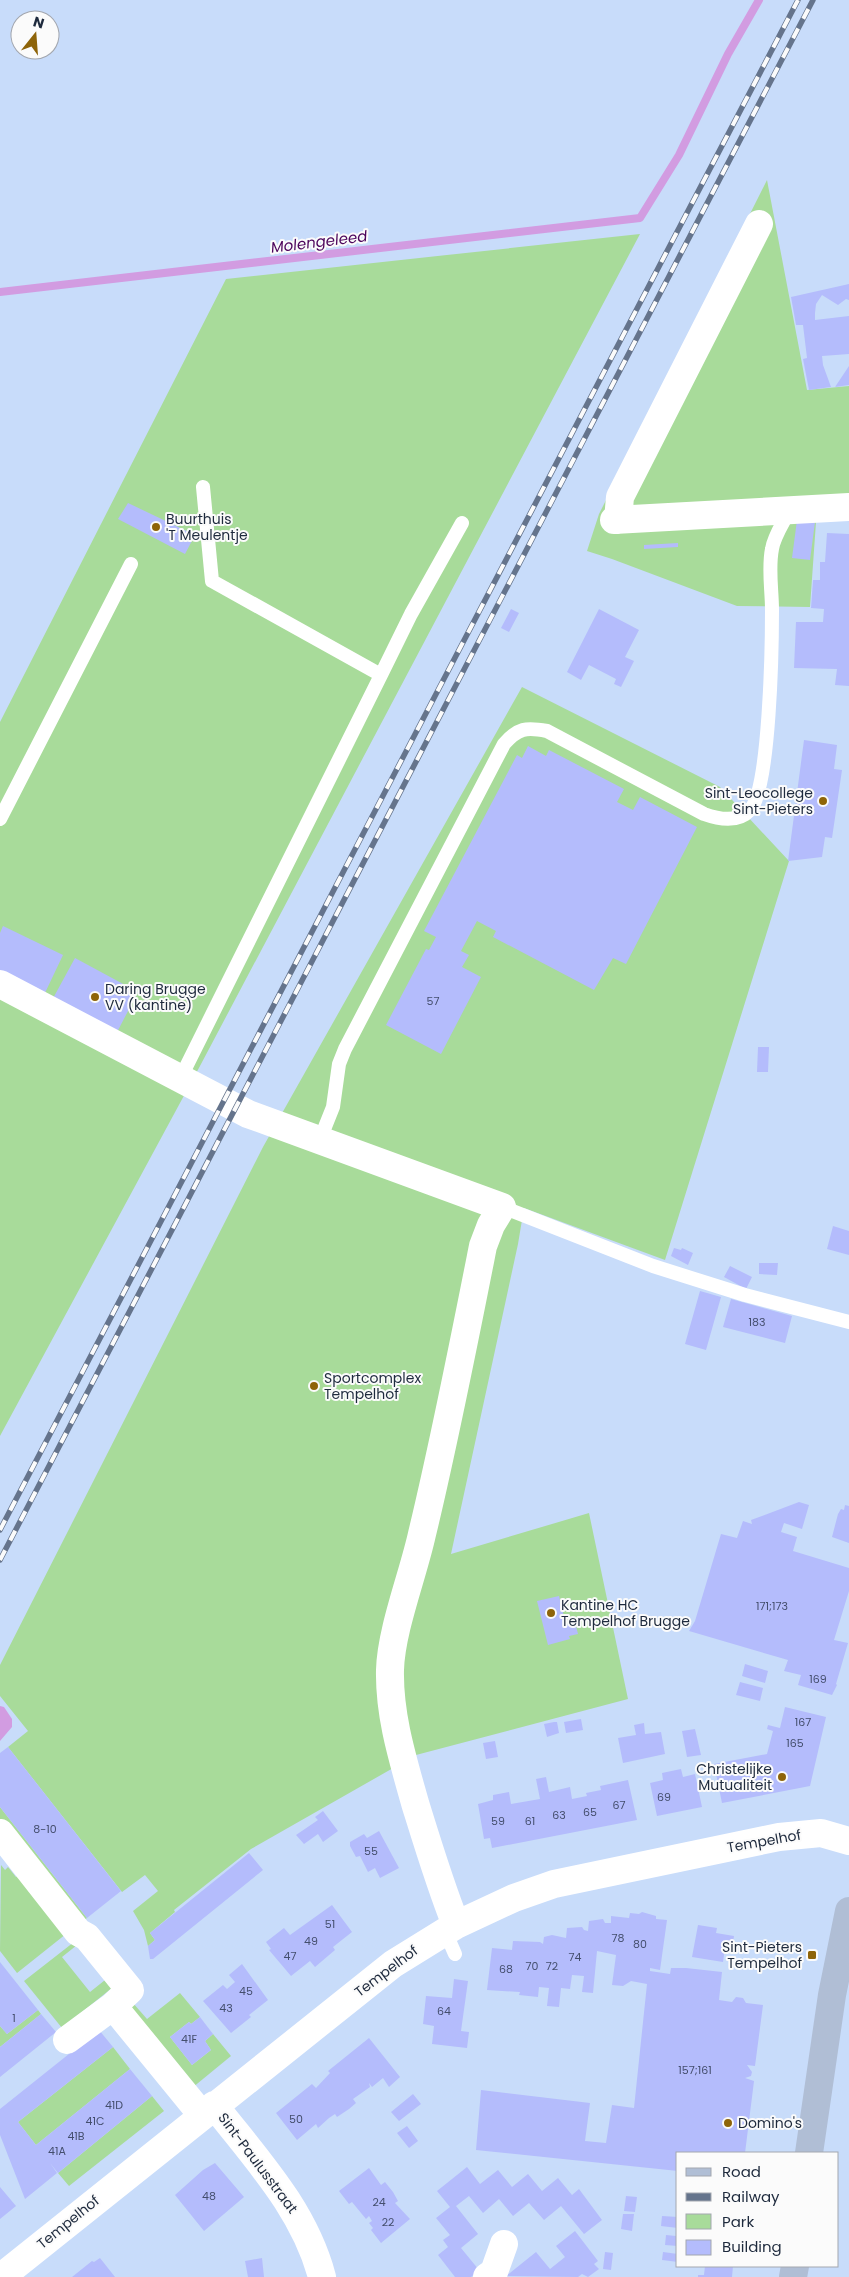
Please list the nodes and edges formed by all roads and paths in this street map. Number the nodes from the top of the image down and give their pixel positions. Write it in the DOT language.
graph roads {
  1 [pos="759,224"];
  2 [pos="203,487"];
  3 [pos="849,507"];
  4 [pos="789,510"];
  5 [pos="462,523"];
  6 [pos="131,564"];
  7 [pos="381,675"];
  8 [pos="0,819"];
  9 [pos="0,984"];
  10 [pos="180,1079"];
  11 [pos="319,1142"];
  12 [pos="502,1208"];
  13 [pos="849,1322"];
  14 [pos="0,1833"];
  15 [pos="849,1841"];
  16 [pos="849,1910"];
  17 [pos="452,1937"];
  18 [pos="113,2006"];
  19 [pos="67,2040"];
  20 [pos="208,2110"];
  21 [pos="808,2152"];
  22 [pos="504,2244"];
  23 [pos="1,2277"];
  24 [pos="322,2277"];
  25 [pos="487,2277"];
  1 -- 4 [label="street"];
  2 -- 7 [label="lane"];
  3 -- 4 [label="street"];
  4 -- 11 [label="lane"];
  5 -- 7 [label="lane"];
  6 -- 8 [label="lane"];
  7 -- 10 [label="lane"];
  9 -- 10 [label="street"];
  10 -- 11 [label="street"];
  11 -- 12 [label="street"];
  12 -- 13 [label="lane"];
  12 -- 17 [label="street"];
  14 -- 18 [label="street"];
  15 -- 17 [label="street, Tempelhof"];
  16 -- 21 [label="main road"];
  17 -- 20 [label="street, Tempelhof"];
  18 -- 19 [label="street"];
  18 -- 20 [label="street, Sint-Paulusstraat"];
  20 -- 23 [label="street, Tempelhof"];
  20 -- 24 [label="street, Sint-Paulusstraat"];
  22 -- 25 [label="street"];
}
